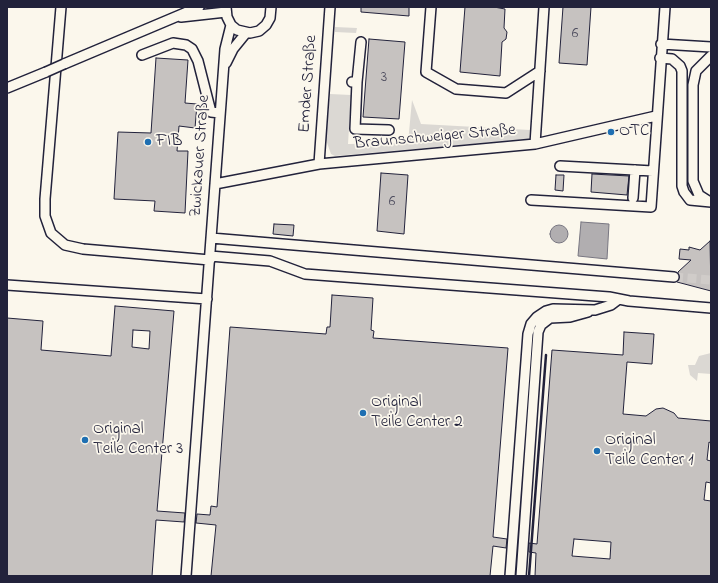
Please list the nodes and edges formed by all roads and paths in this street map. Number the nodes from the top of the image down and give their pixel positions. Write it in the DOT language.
graph roads {
  1 [pos="60,7"];
  2 [pos="199,7"];
  3 [pos="271,7"];
  4 [pos="330,7"];
  5 [pos="431,7"];
  6 [pos="544,7"];
  7 [pos="665,7"];
  8 [pos="226,10"];
  9 [pos="172,18"];
  10 [pos="231,25"];
  11 [pos="246,33"];
  12 [pos="361,42"];
  13 [pos="661,44"];
  14 [pos="711,47"];
  15 [pos="142,55"];
  16 [pos="711,56"];
  17 [pos="660,58"];
  18 [pos="224,66"];
  19 [pos="540,71"];
  20 [pos="7,88"];
  21 [pos="220,113"];
  22 [pos="656,116"];
  23 [pos="389,130"];
  24 [pos="535,144"];
  25 [pos="319,164"];
  26 [pos="560,166"];
  27 [pos="635,170"];
  28 [pos="653,171"];
  29 [pos="215,184"];
  30 [pos="633,198"];
  31 [pos="531,200"];
  32 [pos="711,202"];
  33 [pos="211,238"];
  34 [pos="210,255"];
  35 [pos="674,277"];
  36 [pos="7,285"];
  37 [pos="207,299"];
  38 [pos="619,299"];
  39 [pos="711,308"];
  40 [pos="595,310"];
  41 [pos="186,576"];
  42 [pos="510,576"];
  43 [pos="521,576"];
  1 -- 34 [label="street"];
  2 -- 9 [label="street"];
  3 -- 11 [label="street"];
  4 -- 25 [label="street, Emder Straße"];
  5 -- 19 [label="street"];
  6 -- 19 [label="street"];
  7 -- 13 [label="street"];
  8 -- 9 [label="street"];
  8 -- 10 [label="street"];
  9 -- 20 [label="street, bridge"];
  10 -- 11 [label="street"];
  10 -- 18 [label="street, Zwickauer Straße"];
  11 -- 18 [label="street, Zwickauer Straße"];
  12 -- 23 [label="street"];
  13 -- 14 [label="street"];
  13 -- 17 [label="street"];
  15 -- 21 [label="street"];
  16 -- 32 [label="street"];
  17 -- 22 [label="street"];
  17 -- 32 [label="street"];
  18 -- 21 [label="street, Zwickauer Straße"];
  19 -- 24 [label="street"];
  21 -- 29 [label="street, Zwickauer Straße"];
  22 -- 24 [label="street, Braunschweiger Straße"];
  22 -- 28 [label="street"];
  24 -- 25 [label="street, Braunschweiger Straße"];
  25 -- 29 [label="street, Braunschweiger Straße"];
  26 -- 27 [label="street"];
  27 -- 28 [label="street"];
  27 -- 30 [label="street"];
  28 -- 31 [label="street"];
  29 -- 33 [label="street, Zwickauer Straße"];
  33 -- 34 [label="street, Zwickauer Straße"];
  33 -- 35 [label="street"];
  34 -- 37 [label="street, Zwickauer Straße"];
  34 -- 38 [label="street"];
  36 -- 37 [label="street"];
  37 -- 41 [label="street, Zwickauer Straße"];
  38 -- 39 [label="street"];
  38 -- 40 [label="street"];
  40 -- 42 [label="street"];
  40 -- 43 [label="street"];
}
